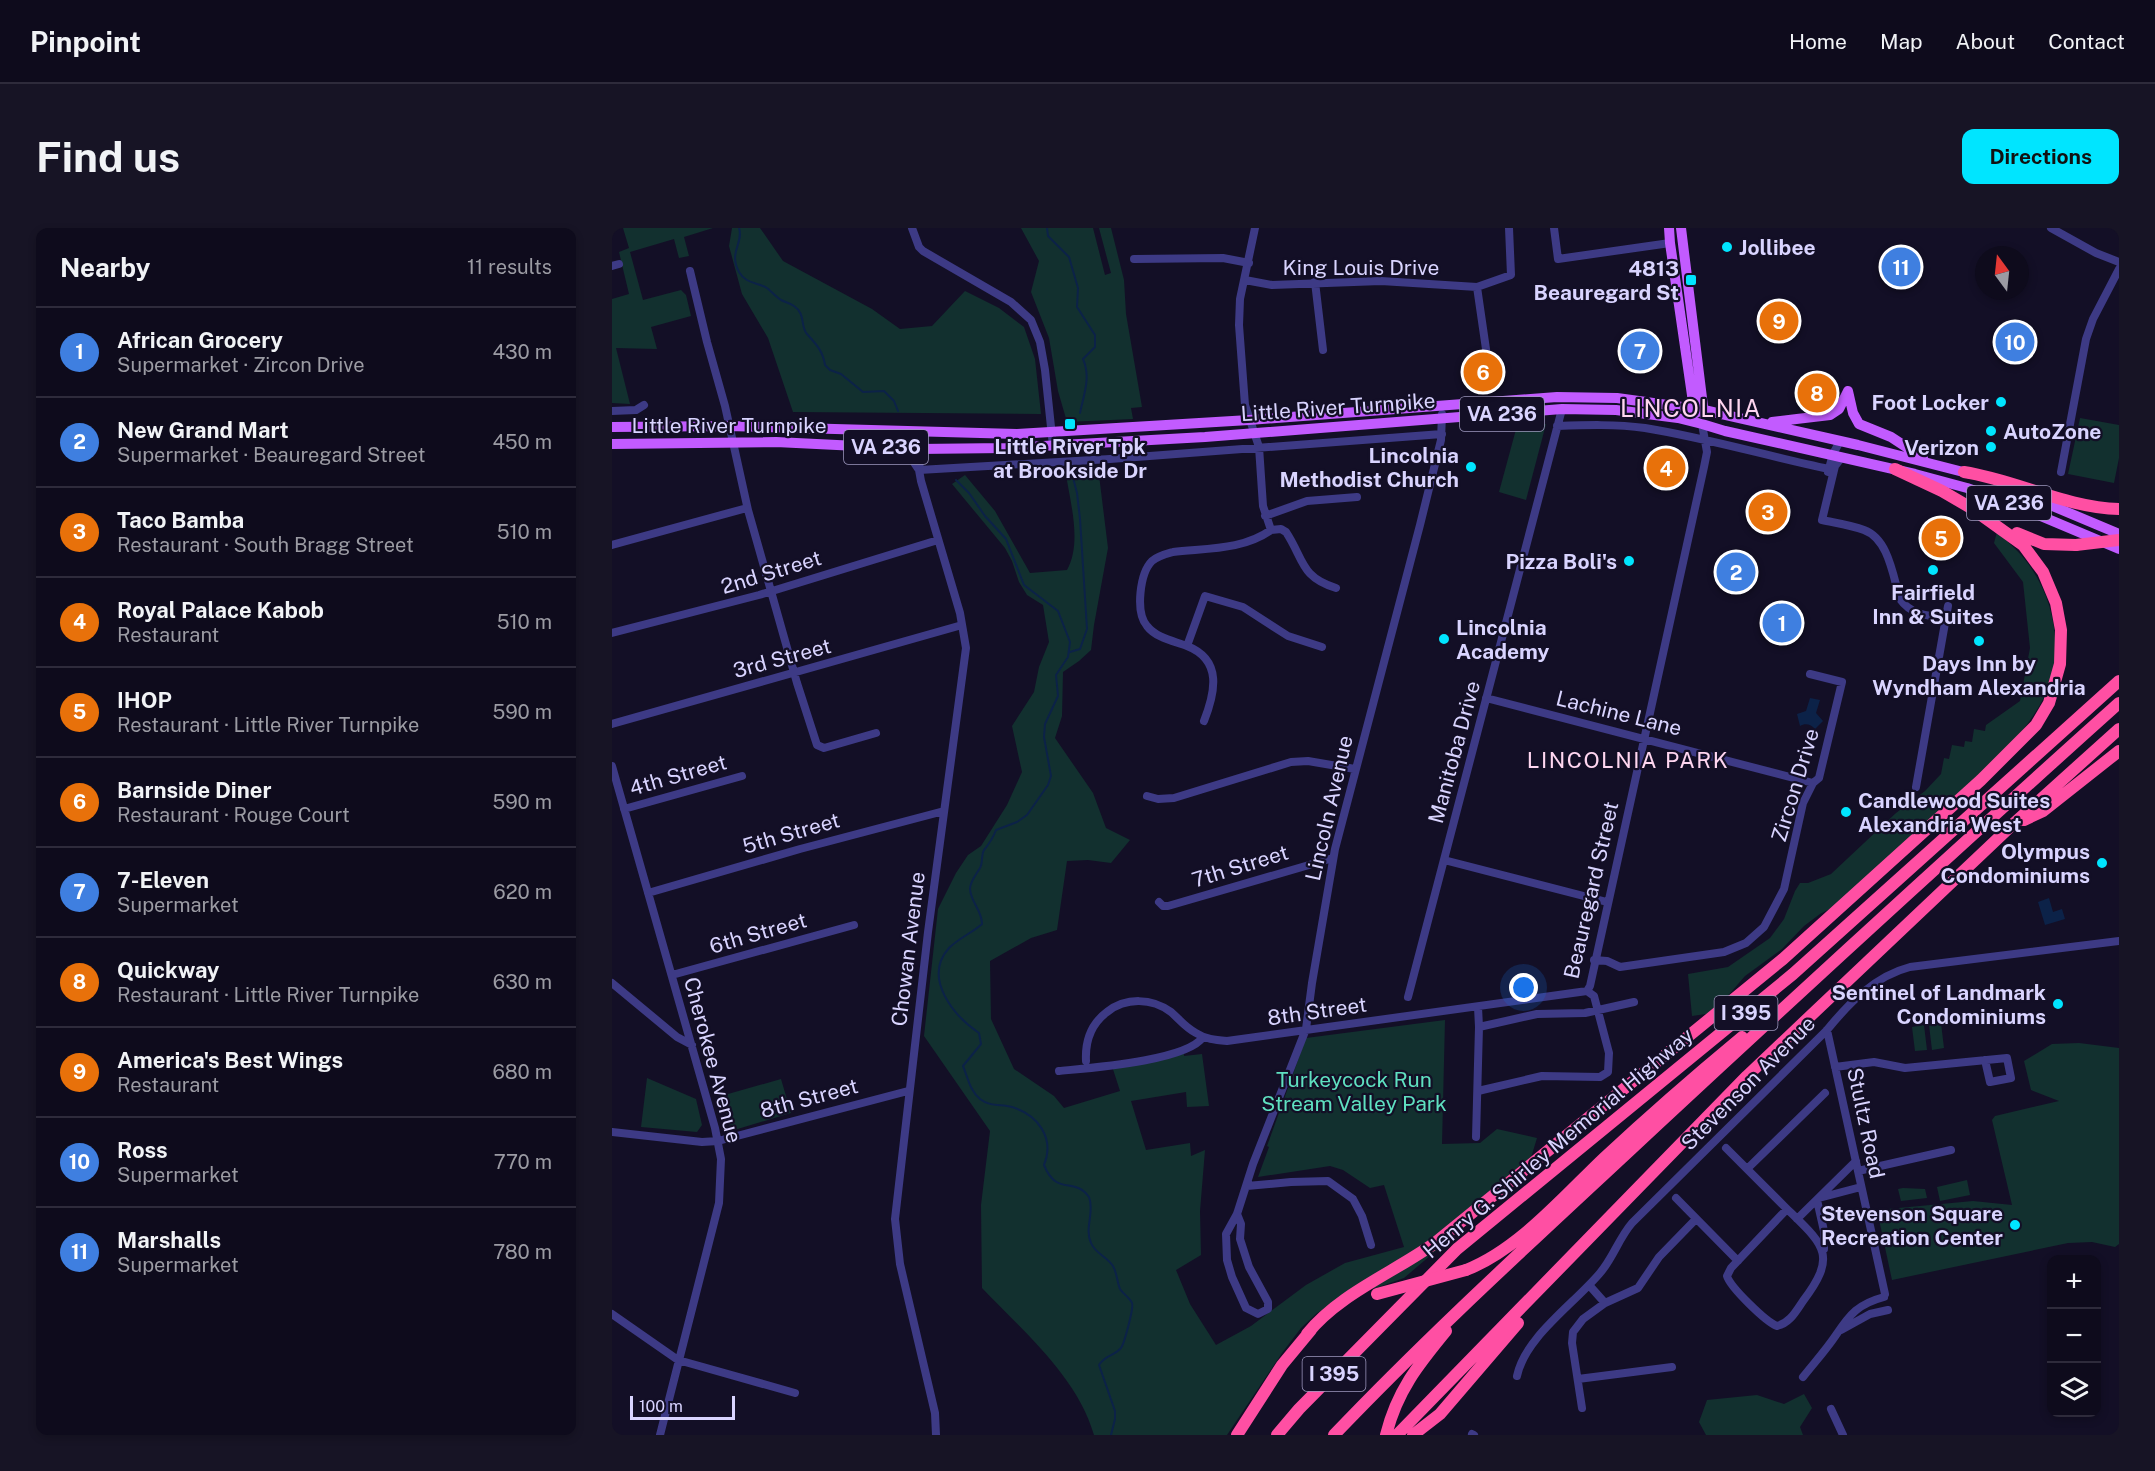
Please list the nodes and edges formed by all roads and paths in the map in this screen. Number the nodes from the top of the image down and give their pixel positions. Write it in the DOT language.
graph roads {
  1 [pos="912,228"];
  2 [pos="1255,228"];
  3 [pos="1509,228"];
  4 [pos="1554,228"];
  5 [pos="1668,228"];
  6 [pos="1681,228"];
  7 [pos="2051,228"];
  8 [pos="1670,243"];
  9 [pos="1134,259"];
  10 [pos="2119,262"];
  11 [pos="1249,263"];
  12 [pos="2119,269"];
  13 [pos="690,271"];
  14 [pos="1245,280"];
  15 [pos="1315,282"];
  16 [pos="1477,287"];
  17 [pos="1323,350"];
  18 [pos="1486,356"];
  19 [pos="644,405"];
  20 [pos="1442,405"];
  21 [pos="1562,409"];
  22 [pos="1699,409"];
  23 [pos="612,411"];
  24 [pos="1442,419"];
  25 [pos="1249,420"];
  26 [pos="1702,423"];
  27 [pos="1760,423"];
  28 [pos="729,426"];
  29 [pos="1557,426"];
  30 [pos="612,427"];
  31 [pos="912,432"];
  32 [pos="1052,432"];
  33 [pos="1255,433"];
  34 [pos="1442,434"];
  35 [pos="1705,440"];
  36 [pos="1840,441"];
  37 [pos="732,442"];
  38 [pos="612,444"];
  39 [pos="1053,446"];
  40 [pos="1259,447"];
  41 [pos="914,449"];
  42 [pos="1837,456"];
  43 [pos="1934,464"];
  44 [pos="1828,469"];
  45 [pos="1895,469"];
  46 [pos="919,470"];
  47 [pos="1964,472"];
  48 [pos="2061,472"];
  49 [pos="1827,496"];
  50 [pos="1357,497"];
  51 [pos="747,508"];
  52 [pos="2119,509"];
  53 [pos="1977,512"];
  54 [pos="1265,516"];
  55 [pos="1271,530"];
  56 [pos="2119,534"];
  57 [pos="938,540"];
  58 [pos="2119,540"];
  59 [pos="612,545"];
  60 [pos="2119,549"];
  61 [pos="1336,588"];
  62 [pos="771,591"];
  63 [pos="1948,606"];
  64 [pos="1946,618"];
  65 [pos="962,625"];
  66 [pos="612,633"];
  67 [pos="1186,646"];
  68 [pos="1322,647"];
  69 [pos="795,672"];
  70 [pos="1810,674"];
  71 [pos="2119,681"];
  72 [pos="1486,698"];
  73 [pos="2119,703"];
  74 [pos="1204,721"];
  75 [pos="612,724"];
  76 [pos="2119,729"];
  77 [pos="876,733"];
  78 [pos="1645,738"];
  79 [pos="2119,751"];
  80 [pos="612,766"];
  81 [pos="1355,769"];
  82 [pos="742,776"];
  83 [pos="1813,783"];
  84 [pos="1916,787"];
  85 [pos="1146,796"];
  86 [pos="624,809"];
  87 [pos="944,811"];
  88 [pos="2010,827"];
  89 [pos="1334,858"];
  90 [pos="1444,860"];
  91 [pos="648,893"];
  92 [pos="1159,902"];
  93 [pos="1607,902"];
  94 [pos="854,925"];
  95 [pos="2119,941"];
  96 [pos="1594,960"];
  97 [pos="672,975"];
  98 [pos="612,983"];
  99 [pos="1587,991"];
  100 [pos="1408,997"];
  101 [pos="1634,1002"];
  102 [pos="1478,1007"];
  103 [pos="1780,1011"];
  104 [pos="1597,1012"];
  105 [pos="1479,1027"];
  106 [pos="1306,1029"];
  107 [pos="1827,1030"];
  108 [pos="1203,1037"];
  109 [pos="692,1045"];
  110 [pos="1086,1060"];
  111 [pos="1985,1060"];
  112 [pos="1835,1067"];
  113 [pos="1059,1071"];
  114 [pos="908,1091"];
  115 [pos="1478,1091"];
  116 [pos="1825,1093"];
  117 [pos="612,1132"];
  118 [pos="1476,1137"];
  119 [pos="718,1141"];
  120 [pos="1726,1148"];
  121 [pos="1951,1150"];
  122 [pos="1856,1161"];
  123 [pos="1747,1169"];
  124 [pos="1858,1171"];
  125 [pos="1247,1186"];
  126 [pos="1861,1187"];
  127 [pos="1676,1198"];
  128 [pos="1818,1199"];
  129 [pos="1787,1209"];
  130 [pos="1237,1214"];
  131 [pos="1696,1219"];
  132 [pos="1797,1219"];
  133 [pos="1605,1222"];
  134 [pos="1371,1245"];
  135 [pos="1823,1253"];
  136 [pos="1738,1261"];
  137 [pos="1485,1285"];
  138 [pos="1589,1285"];
  139 [pos="1605,1303"];
  140 [pos="1888,1310"];
  141 [pos="612,1314"];
  142 [pos="1307,1334"];
  143 [pos="1836,1334"];
  144 [pos="678,1360"];
  145 [pos="1672,1367"];
  146 [pos="1517,1376"];
  147 [pos="1803,1377"];
  148 [pos="1578,1379"];
  149 [pos="795,1393"];
  150 [pos="1582,1408"];
  151 [pos="1831,1408"];
  152 [pos="1299,1409"];
  153 [pos="660,1435"];
  154 [pos="936,1435"];
  155 [pos="1237,1435"];
  156 [pos="1277,1435"];
  157 [pos="1282,1435"];
  158 [pos="1334,1435"];
  159 [pos="1386,1435"];
  160 [pos="1397,1435"];
  161 [pos="1413,1435"];
  162 [pos="1843,1435"];
  1 -- 32 [label="street"];
  2 -- 11 [label="street"];
  3 -- 16 [label="street"];
  4 -- 8 [label="street"];
  5 -- 8 [label="main road"];
  6 -- 22 [label="main road"];
  7 -- 10 [label="street"];
  8 -- 22 [label="main road"];
  9 -- 11 [label="street"];
  11 -- 14 [label="street"];
  12 -- 48 [label="street"];
  13 -- 28 [label="street"];
  14 -- 15 [label="street, King Louis Drive"];
  14 -- 25 [label="street"];
  15 -- 16 [label="street, King Louis Drive"];
  15 -- 17 [label="street"];
  16 -- 18 [label="street"];
  19 -- 23 [label="street"];
  20 -- 22 [label="main road, Little River Turnpike / VA 236"];
  20 -- 24 [label="street, Lincoln Avenue"];
  20 -- 25 [label="main road, Little River Turnpike / VA 236"];
  21 -- 24 [label="main road, Little River Turnpike / VA 236"];
  21 -- 26 [label="main road, Little River Turnpike / VA 236"];
  21 -- 29 [label="street, Manitoba Drive"];
  22 -- 26 [label="main road, Beauregard Street"];
  22 -- 27 [label="main road, Little River Turnpike / VA 236"];
  24 -- 33 [label="main road, Little River Turnpike / VA 236"];
  24 -- 34 [label="street, Lincoln Avenue"];
  25 -- 32 [label="main road, Little River Turnpike / VA 236"];
  25 -- 33 [label="street"];
  26 -- 35 [label="street, Beauregard Street"];
  26 -- 42 [label="main road, Little River Turnpike / VA 236"];
  27 -- 36 [label="main road, Little River Turnpike / VA 236"];
  27 -- 43 [label="main road"];
  28 -- 30 [label="main road, Little River Turnpike / VA 236"];
  28 -- 31 [label="main road, Little River Turnpike / VA 236"];
  28 -- 37 [label="street"];
  29 -- 35 [label="street"];
  29 -- 72 [label="street, Manitoba Drive"];
  31 -- 32 [label="main road, Little River Turnpike / VA 236"];
  31 -- 41 [label="street, Chowan Avenue"];
  32 -- 39 [label="street"];
  33 -- 39 [label="main road, Little River Turnpike / VA 236"];
  33 -- 40 [label="street"];
  34 -- 40 [label="street"];
  34 -- 81 [label="street, Lincoln Avenue"];
  35 -- 44 [label="street"];
  35 -- 78 [label="street, Beauregard Street"];
  36 -- 42 [label="street"];
  36 -- 43 [label="main road, Little River Turnpike / VA 236"];
  37 -- 38 [label="main road, Little River Turnpike / VA 236"];
  37 -- 41 [label="main road, Little River Turnpike / VA 236"];
  37 -- 51 [label="street"];
  39 -- 41 [label="main road, Little River Turnpike / VA 236"];
  40 -- 46 [label="street"];
  40 -- 54 [label="street"];
  41 -- 46 [label="street, Chowan Avenue"];
  42 -- 44 [label="street"];
  42 -- 45 [label="main road, Little River Turnpike / VA 236"];
  42 -- 49 [label="street"];
  43 -- 47 [label="main road, Little River Turnpike / VA 236"];
  44 -- 49 [label="street"];
  45 -- 53 [label="highway"];
  45 -- 60 [label="main road, Little River Turnpike / VA 236"];
  46 -- 57 [label="street, Chowan Avenue"];
  47 -- 52 [label="highway"];
  47 -- 56 [label="main road, Little River Turnpike / VA 236"];
  49 -- 64 [label="street"];
  50 -- 54 [label="street"];
  51 -- 59 [label="street"];
  51 -- 62 [label="street"];
  53 -- 58 [label="highway, bridge"];
  53 -- 142 [label="highway"];
  54 -- 55 [label="street"];
  55 -- 61 [label="street"];
  55 -- 67 [label="street"];
  57 -- 62 [label="street, 2nd Street"];
  57 -- 65 [label="street, Chowan Avenue"];
  62 -- 66 [label="street, 2nd Street"];
  62 -- 69 [label="street"];
  63 -- 64 [label="street"];
  64 -- 84 [label="street"];
  65 -- 69 [label="street, 3rd Street"];
  65 -- 87 [label="street, Chowan Avenue"];
  67 -- 68 [label="street"];
  67 -- 74 [label="street"];
  69 -- 75 [label="street, 3rd Street"];
  69 -- 77 [label="street"];
  70 -- 83 [label="street, Zircon Drive"];
  71 -- 152 [label="highway, Henry G. Shirley Memorial Highway / I 395"];
  72 -- 78 [label="street, Lachine Lane"];
  72 -- 90 [label="street, Manitoba Drive"];
  73 -- 103 [label="highway"];
  76 -- 88 [label="highway, I 395"];
  78 -- 83 [label="street, Lachine Lane"];
  78 -- 93 [label="street, Beauregard Street"];
  79 -- 88 [label="highway"];
  80 -- 86 [label="street, Cherokee Avenue"];
  81 -- 85 [label="street"];
  81 -- 89 [label="street, Lincoln Avenue"];
  82 -- 86 [label="street, 4th Street"];
  83 -- 96 [label="street, Zircon Drive"];
  86 -- 91 [label="street, Cherokee Avenue"];
  87 -- 91 [label="street, 5th Street"];
  87 -- 114 [label="street, Chowan Avenue"];
  88 -- 133 [label="highway, I 395"];
  89 -- 92 [label="street, 7th Street"];
  89 -- 106 [label="street, Lincoln Avenue"];
  90 -- 93 [label="street"];
  90 -- 100 [label="street, Manitoba Drive"];
  91 -- 97 [label="street, Cherokee Avenue"];
  93 -- 96 [label="street, Beauregard Street"];
  94 -- 97 [label="street, 6th Street"];
  95 -- 107 [label="street, Stevenson Avenue"];
  96 -- 99 [label="street, Beauregard Street"];
  97 -- 109 [label="street, Cherokee Avenue"];
  98 -- 109 [label="street"];
  99 -- 102 [label="street, 8th Street"];
  99 -- 104 [label="street, Beauregard Street"];
  101 -- 104 [label="street"];
  102 -- 105 [label="street"];
  102 -- 106 [label="street, 8th Street"];
  103 -- 137 [label="highway"];
  103 -- 142 [label="highway, bridge"];
  104 -- 105 [label="street"];
  104 -- 115 [label="street, Beauregard Street"];
  105 -- 115 [label="street"];
  106 -- 108 [label="street, 8th Street"];
  106 -- 125 [label="street, Lincoln Avenue"];
  107 -- 112 [label="street, Stultz Road"];
  107 -- 138 [label="street, Stevenson Avenue"];
  108 -- 110 [label="street"];
  108 -- 113 [label="street"];
  109 -- 119 [label="street, Cherokee Avenue"];
  111 -- 112 [label="street"];
  112 -- 122 [label="street, Stultz Road"];
  114 -- 119 [label="street, 8th Street"];
  114 -- 154 [label="street, Chowan Avenue"];
  115 -- 118 [label="street"];
  116 -- 123 [label="street"];
  117 -- 119 [label="street, 8th Street"];
  119 -- 144 [label="street, Cherokee Avenue"];
  120 -- 123 [label="street"];
  121 -- 124 [label="street"];
  122 -- 124 [label="street, Stultz Road"];
  122 -- 128 [label="street"];
  123 -- 129 [label="street"];
  124 -- 126 [label="street, Stultz Road"];
  125 -- 130 [label="street, Lincoln Avenue"];
  125 -- 134 [label="street"];
  126 -- 128 [label="street"];
  126 -- 143 [label="street, Stultz Road"];
  127 -- 131 [label="street"];
  128 -- 132 [label="street"];
  128 -- 135 [label="street"];
  129 -- 132 [label="street"];
  129 -- 136 [label="street"];
  130 -- 130 [label="street, Lincoln Avenue"];
  131 -- 136 [label="street"];
  131 -- 139 [label="street"];
  132 -- 135 [label="street"];
  133 -- 160 [label="highway, I 395"];
  133 -- 161 [label="highway"];
  135 -- 136 [label="street"];
  137 -- 158 [label="highway"];
  137 -- 159 [label="highway"];
  138 -- 139 [label="street"];
  138 -- 146 [label="street, Stevenson Avenue"];
  139 -- 148 [label="street"];
  140 -- 143 [label="street"];
  141 -- 144 [label="street"];
  142 -- 155 [label="highway"];
  143 -- 147 [label="street"];
  144 -- 149 [label="street"];
  144 -- 153 [label="street, Cherokee Avenue"];
  145 -- 148 [label="street"];
  148 -- 150 [label="street"];
  151 -- 162 [label="street"];
  152 -- 156 [label="highway, Henry G. Shirley Memorial Highway / I 395"];
  152 -- 157 [label="highway"];
}
